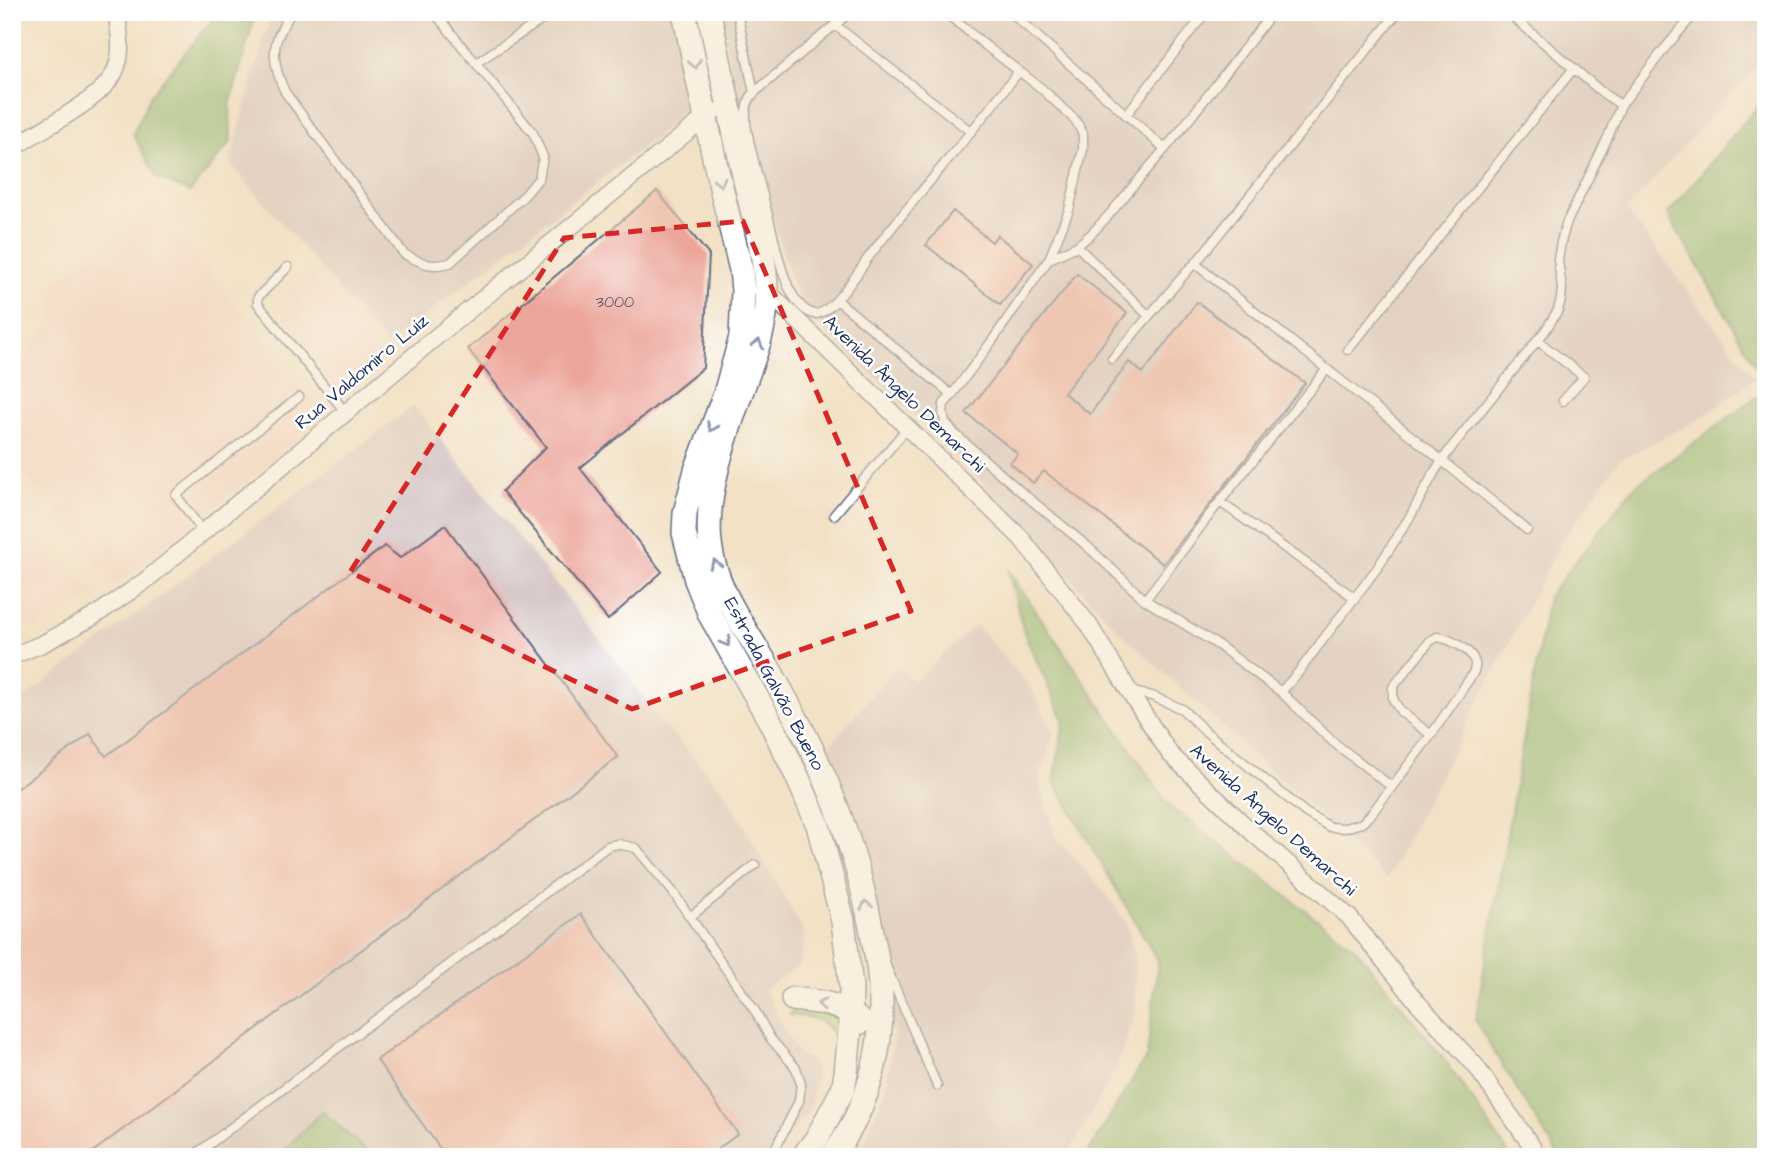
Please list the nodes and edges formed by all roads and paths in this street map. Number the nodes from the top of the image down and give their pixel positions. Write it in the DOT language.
graph roads {
  1 [pos="116,12"];
  2 [pos="291,12"];
  3 [pos="434,12"];
  4 [pos="554,12"];
  5 [pos="684,12"];
  6 [pos="709,12"];
  7 [pos="737,12"];
  8 [pos="849,12"];
  9 [pos="945,12"];
  10 [pos="1010,12"];
  11 [pos="1206,12"];
  12 [pos="1273,12"];
  13 [pos="1398,12"];
  14 [pos="1507,12"];
  15 [pos="1696,12"];
  16 [pos="835,25"];
  17 [pos="476,64"];
  18 [pos="1574,68"];
  19 [pos="1019,71"];
  20 [pos="754,93"];
  21 [pos="728,102"];
  22 [pos="1621,105"];
  23 [pos="706,115"];
  24 [pos="1126,115"];
  25 [pos="971,131"];
  26 [pos="12,149"];
  27 [pos="1165,149"];
  28 [pos="1077,246"];
  29 [pos="1049,259"];
  30 [pos="1194,265"];
  31 [pos="288,267"];
  32 [pos="754,289"];
  33 [pos="837,300"];
  34 [pos="1149,316"];
  35 [pos="1537,340"];
  36 [pos="1348,350"];
  37 [pos="1112,359"];
  38 [pos="1326,370"];
  39 [pos="952,395"];
  40 [pos="299,397"];
  41 [pos="1563,401"];
  42 [pos="346,413"];
  43 [pos="908,427"];
  44 [pos="1442,460"];
  45 [pos="1220,502"];
  46 [pos="834,515"];
  47 [pos="1527,530"];
  48 [pos="203,532"];
  49 [pos="1355,598"];
  50 [pos="1145,600"];
  51 [pos="12,656"];
  52 [pos="1129,691"];
  53 [pos="1281,692"];
  54 [pos="1431,735"];
  55 [pos="1392,787"];
  56 [pos="755,865"];
  57 [pos="690,917"];
  58 [pos="873,940"];
  59 [pos="793,999"];
  60 [pos="850,1012"];
  61 [pos="937,1086"];
  62 [pos="192,1157"];
  63 [pos="768,1157"];
  64 [pos="803,1157"];
  65 [pos="817,1157"];
  66 [pos="832,1157"];
  67 [pos="1537,1157"];
  1 -- 26 [label="street"];
  2 -- 17 [label="lane"];
  3 -- 17 [label="lane"];
  4 -- 17 [label="lane"];
  5 -- 23 [label="main road, one-way"];
  6 -- 21 [label="main road"];
  7 -- 20 [label="lane"];
  8 -- 16 [label="lane"];
  9 -- 19 [label="lane"];
  10 -- 24 [label="lane"];
  11 -- 24 [label="lane"];
  12 -- 27 [label="lane"];
  13 -- 30 [label="lane"];
  14 -- 18 [label="lane"];
  15 -- 22 [label="lane"];
  16 -- 20 [label="lane"];
  16 -- 25 [label="lane"];
  18 -- 22 [label="lane"];
  18 -- 36 [label="lane"];
  19 -- 25 [label="lane"];
  19 -- 29 [label="lane"];
  20 -- 33 [label="lane"];
  21 -- 23 [label="street, Rua Valdomiro Luíz"];
  21 -- 32 [label="main road"];
  22 -- 35 [label="lane"];
  23 -- 32 [label="main road, one-way"];
  23 -- 42 [label="street, Rua Valdomiro Luíz"];
  24 -- 27 [label="lane"];
  25 -- 33 [label="lane"];
  27 -- 28 [label="lane"];
  28 -- 29 [label="lane"];
  28 -- 34 [label="lane"];
  29 -- 39 [label="lane"];
  30 -- 34 [label="lane"];
  30 -- 38 [label="lane"];
  31 -- 42 [label="lane"];
  32 -- 43 [label="street, Avenida Ângelo Demarchi"];
  58 -- 32 [label="main road, Estrada Galvão Bueno, one-way"];
  32 -- 60 [label="main road, Estrada Galvão Bueno, one-way"];
  33 -- 39 [label="lane"];
  34 -- 37 [label="lane"];
  35 -- 41 [label="lane"];
  35 -- 44 [label="lane"];
  38 -- 44 [label="lane"];
  38 -- 45 [label="lane"];
  39 -- 50 [label="lane"];
  40 -- 48 [label="lane"];
  42 -- 48 [label="street, Rua Valdomiro Luíz"];
  43 -- 46 [label="lane"];
  43 -- 52 [label="street, Avenida Ângelo Demarchi"];
  44 -- 47 [label="lane"];
  44 -- 49 [label="lane"];
  45 -- 49 [label="lane"];
  45 -- 50 [label="lane"];
  48 -- 51 [label="street, Rua Valdomiro Luíz"];
  49 -- 53 [label="lane"];
  50 -- 53 [label="lane"];
  52 -- 55 [label="lane"];
  52 -- 67 [label="street, Avenida Ângelo Demarchi"];
  53 -- 55 [label="lane"];
  54 -- 54 [label="lane"];
  54 -- 55 [label="lane"];
  56 -- 57 [label="lane"];
  57 -- 62 [label="lane"];
  57 -- 63 [label="lane"];
  58 -- 61 [label="lane"];
  58 -- 66 [label="main road, Estrada Galvão Bueno"];
  60 -- 59 [label="main road, one-way"];
  60 -- 64 [label="main road, Estrada Galvão Bueno"];
  60 -- 65 [label="main road"];
}
